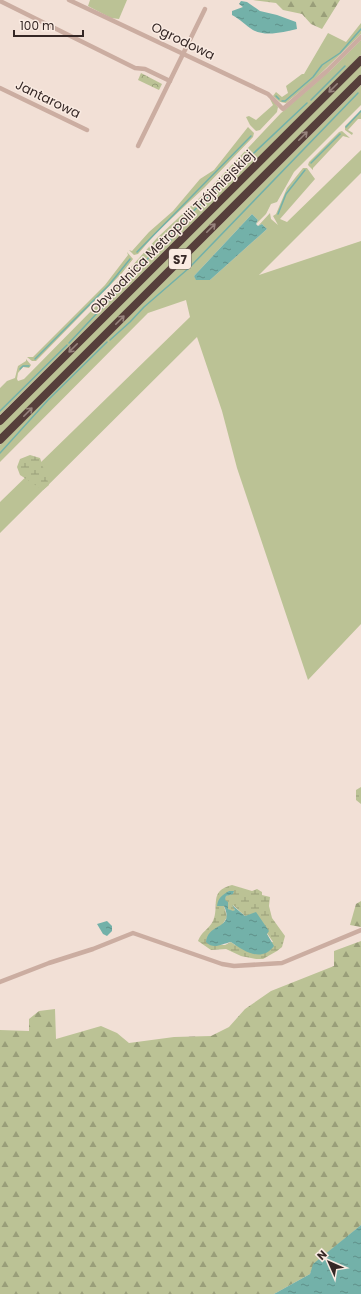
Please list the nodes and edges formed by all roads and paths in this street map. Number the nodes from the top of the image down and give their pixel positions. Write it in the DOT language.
graph roads {
  1 [pos="69,0"];
  2 [pos="0,1"];
  3 [pos="205,9"];
  4 [pos="361,37"];
  5 [pos="183,54"];
  6 [pos="361,60"];
  7 [pos="361,79"];
  8 [pos="170,81"];
  9 [pos="0,88"];
  10 [pos="87,130"];
  11 [pos="138,146"];
  12 [pos="0,421"];
  13 [pos="0,440"];
  14 [pos="361,930"];
  15 [pos="0,982"];
  1 -- 5 [label="street, Ogrodowa"];
  2 -- 8 [label="street"];
  3 -- 5 [label="street"];
  4 -- 5 [label="street, Ogrodowa"];
  5 -- 8 [label="street"];
  6 -- 12 [label="highway, Obwodnica Metropolii Trójmiejskiej / S7, one-way"];
  13 -- 7 [label="highway, Obwodnica Metropolii Trójmiejskiej / S7, one-way"];
  8 -- 11 [label="street"];
  9 -- 10 [label="street, Jantarowa"];
  14 -- 15 [label="street"];
}
